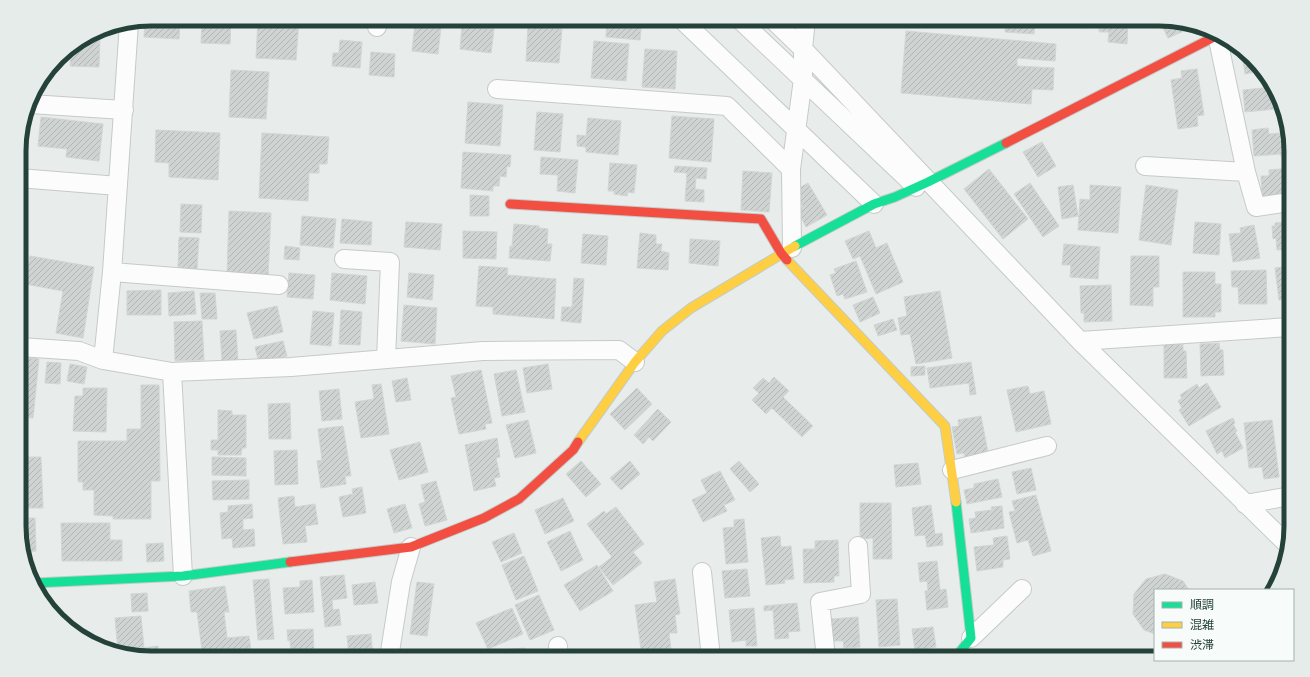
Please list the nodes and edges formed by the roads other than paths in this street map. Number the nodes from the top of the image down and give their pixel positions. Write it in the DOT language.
graph roads {
  1 [pos="688,26"];
  2 [pos="746,26"];
  3 [pos="779,26"];
  4 [pos="805,26"];
  5 [pos="130,28"];
  6 [pos="1212,38"];
  7 [pos="1219,42"];
  8 [pos="803,49"];
  9 [pos="803,79"];
  10 [pos="497,89"];
  11 [pos="35,104"];
  12 [pos="124,110"];
  13 [pos="796,129"];
  14 [pos="1145,166"];
  15 [pos="791,169"];
  16 [pos="1246,172"];
  17 [pos="26,179"];
  18 [pos="922,185"];
  19 [pos="118,186"];
  20 [pos="1284,203"];
  21 [pos="510,204"];
  22 [pos="874,204"];
  23 [pos="786,250"];
  24 [pos="344,259"];
  25 [pos="112,272"];
  26 [pos="279,285"];
  27 [pos="1284,326"];
  28 [pos="1080,341"];
  29 [pos="26,347"];
  30 [pos="386,359"];
  31 [pos="103,360"];
  32 [pos="635,362"];
  33 [pos="172,372"];
  34 [pos="1047,446"];
  35 [pos="952,470"];
  36 [pos="1284,497"];
  37 [pos="1245,504"];
  38 [pos="1283,540"];
  39 [pos="858,546"];
  40 [pos="411,548"];
  41 [pos="702,572"];
  42 [pos="183,576"];
  43 [pos="40,583"];
  44 [pos="1022,589"];
  45 [pos="971,638"];
  46 [pos="390,651"];
  47 [pos="710,651"];
  48 [pos="825,651"];
  49 [pos="962,651"];
  1 -- 13 [label="street"];
  2 -- 9 [label="street"];
  3 -- 8 [label="street"];
  4 -- 8 [label="street"];
  5 -- 12 [label="street"];
  6 -- 18 [label="street"];
  7 -- 16 [label="street"];
  8 -- 9 [label="street"];
  8 -- 18 [label="street"];
  9 -- 13 [label="street"];
  9 -- 18 [label="street"];
  10 -- 15 [label="street"];
  11 -- 12 [label="street"];
  12 -- 19 [label="street"];
  13 -- 15 [label="street"];
  13 -- 22 [label="street"];
  14 -- 16 [label="street"];
  15 -- 23 [label="street"];
  16 -- 20 [label="street"];
  17 -- 19 [label="street"];
  18 -- 22 [label="street"];
  18 -- 28 [label="street"];
  19 -- 25 [label="street"];
  21 -- 23 [label="street"];
  22 -- 23 [label="street"];
  23 -- 32 [label="street"];
  23 -- 35 [label="street"];
  24 -- 30 [label="street"];
  25 -- 26 [label="street"];
  25 -- 31 [label="street"];
  27 -- 28 [label="street"];
  28 -- 37 [label="street"];
  29 -- 31 [label="street"];
  30 -- 32 [label="street"];
  30 -- 33 [label="street"];
  31 -- 33 [label="street"];
  32 -- 40 [label="street"];
  33 -- 42 [label="street"];
  34 -- 35 [label="street"];
  35 -- 45 [label="street"];
  36 -- 37 [label="street"];
  37 -- 38 [label="street"];
  39 -- 48 [label="street"];
  40 -- 42 [label="street"];
  40 -- 46 [label="street"];
  41 -- 47 [label="street"];
  42 -- 43 [label="street"];
  44 -- 45 [label="street"];
  45 -- 49 [label="street"];
}
